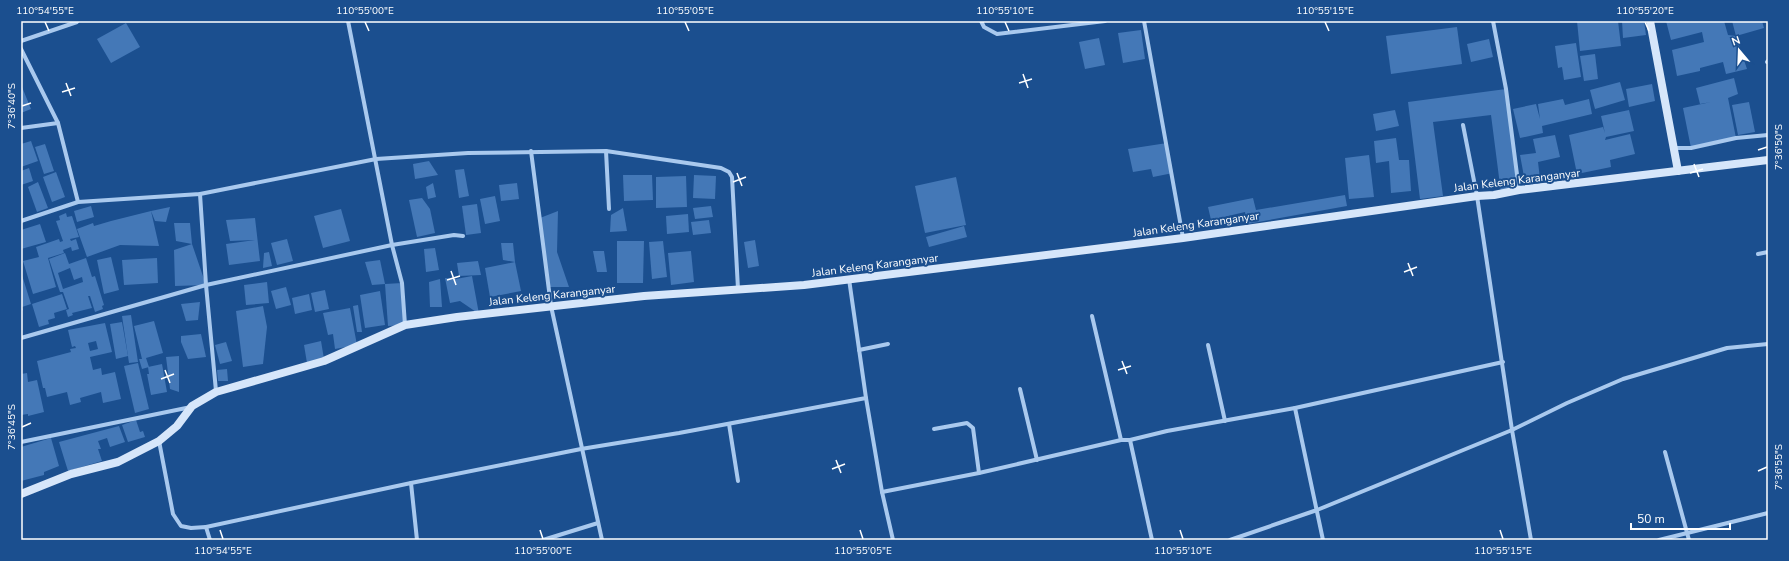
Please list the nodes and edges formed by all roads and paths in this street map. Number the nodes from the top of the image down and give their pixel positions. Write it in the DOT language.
graph roads {
  1 [pos="348,21"];
  2 [pos="981,21"];
  3 [pos="1058,21"];
  4 [pos="1105,21"];
  5 [pos="1144,21"];
  6 [pos="1493,21"];
  7 [pos="1650,21"];
  8 [pos="77,22"];
  9 [pos="1058,27"];
  10 [pos="21,41"];
  11 [pos="21,49"];
  12 [pos="58,123"];
  13 [pos="1463,125"];
  14 [pos="21,128"];
  15 [pos="1768,135"];
  16 [pos="1674,148"];
  17 [pos="531,151"];
  18 [pos="606,151"];
  19 [pos="376,159"];
  20 [pos="1768,160"];
  21 [pos="1678,170"];
  22 [pos="1519,190"];
  23 [pos="200,194"];
  24 [pos="1477,196"];
  25 [pos="78,202"];
  26 [pos="610,209"];
  27 [pos="21,221"];
  28 [pos="463,236"];
  29 [pos="1183,238"];
  30 [pos="392,245"];
  31 [pos="1768,252"];
  32 [pos="1758,254"];
  33 [pos="850,279"];
  34 [pos="206,285"];
  35 [pos="738,290"];
  36 [pos="552,306"];
  37 [pos="1092,316"];
  38 [pos="405,325"];
  39 [pos="21,338"];
  40 [pos="888,344"];
  41 [pos="1768,344"];
  42 [pos="1208,345"];
  43 [pos="858,350"];
  44 [pos="1503,362"];
  45 [pos="1020,389"];
  46 [pos="216,392"];
  47 [pos="866,398"];
  48 [pos="192,406"];
  49 [pos="1295,408"];
  50 [pos="1226,421"];
  51 [pos="729,424"];
  52 [pos="934,429"];
  53 [pos="1512,430"];
  54 [pos="1121,440"];
  55 [pos="1130,440"];
  56 [pos="159,441"];
  57 [pos="21,442"];
  58 [pos="581,449"];
  59 [pos="1665,452"];
  60 [pos="1037,460"];
  61 [pos="979,473"];
  62 [pos="738,481"];
  63 [pos="411,482"];
  64 [pos="882,492"];
  65 [pos="21,494"];
  66 [pos="1317,510"];
  67 [pos="1768,513"];
  68 [pos="598,523"];
  69 [pos="206,527"];
  70 [pos="1687,532"];
  71 [pos="210,540"];
  72 [pos="417,540"];
  73 [pos="543,540"];
  74 [pos="602,540"];
  75 [pos="893,540"];
  76 [pos="1152,540"];
  77 [pos="1230,540"];
  78 [pos="1323,540"];
  79 [pos="1531,540"];
  80 [pos="1658,540"];
  81 [pos="1689,540"];
  1 -- 19 [label="street"];
  2 -- 9 [label="street"];
  3 -- 9 [label="street"];
  4 -- 9 [label="street"];
  5 -- 29 [label="street"];
  6 -- 22 [label="street"];
  7 -- 16 [label="main road"];
  8 -- 10 [label="street"];
  11 -- 12 [label="street"];
  12 -- 14 [label="street"];
  12 -- 25 [label="street"];
  13 -- 24 [label="street"];
  15 -- 16 [label="street"];
  16 -- 21 [label="main road"];
  17 -- 18 [label="street"];
  17 -- 19 [label="street"];
  17 -- 36 [label="street"];
  18 -- 26 [label="street"];
  18 -- 35 [label="street"];
  19 -- 23 [label="street"];
  19 -- 30 [label="street"];
  20 -- 21 [label="main road, Jalan Keleng Karanganyar"];
  21 -- 22 [label="main road, Jalan Keleng Karanganyar"];
  22 -- 24 [label="main road, Jalan Keleng Karanganyar"];
  23 -- 25 [label="street"];
  23 -- 34 [label="street"];
  24 -- 29 [label="main road, Jalan Keleng Karanganyar"];
  24 -- 44 [label="street"];
  25 -- 27 [label="street"];
  28 -- 30 [label="street"];
  29 -- 33 [label="main road, Jalan Keleng Karanganyar"];
  30 -- 34 [label="street"];
  30 -- 38 [label="street"];
  31 -- 32 [label="street"];
  33 -- 35 [label="main road, Jalan Keleng Karanganyar"];
  33 -- 43 [label="street"];
  34 -- 39 [label="street"];
  34 -- 46 [label="street"];
  35 -- 36 [label="main road, Jalan Keleng Karanganyar"];
  36 -- 38 [label="main road, Jalan Keleng Karanganyar"];
  36 -- 58 [label="street"];
  37 -- 54 [label="street"];
  38 -- 46 [label="main road, Jalan Keleng Karanganyar"];
  40 -- 43 [label="street"];
  41 -- 53 [label="street"];
  42 -- 50 [label="street"];
  43 -- 47 [label="street"];
  44 -- 49 [label="street"];
  44 -- 53 [label="street"];
  45 -- 60 [label="street"];
  46 -- 48 [label="main road, Jalan Keleng Karanganyar"];
  47 -- 51 [label="street"];
  47 -- 64 [label="street"];
  48 -- 56 [label="main road, Jalan Keleng Karanganyar"];
  48 -- 57 [label="street"];
  49 -- 50 [label="street"];
  49 -- 66 [label="street"];
  50 -- 55 [label="street"];
  51 -- 58 [label="street"];
  51 -- 62 [label="street"];
  52 -- 61 [label="street"];
  53 -- 66 [label="street"];
  53 -- 79 [label="street"];
  54 -- 55 [label="street"];
  54 -- 60 [label="street"];
  55 -- 76 [label="street"];
  56 -- 65 [label="main road, Jalan Keleng Karanganyar"];
  56 -- 69 [label="street"];
  58 -- 63 [label="street"];
  58 -- 68 [label="street"];
  59 -- 70 [label="street"];
  60 -- 61 [label="street"];
  61 -- 64 [label="street"];
  63 -- 69 [label="street"];
  63 -- 72 [label="street"];
  64 -- 75 [label="street"];
  66 -- 77 [label="street"];
  66 -- 78 [label="street"];
  67 -- 70 [label="street"];
  68 -- 73 [label="street"];
  68 -- 74 [label="street"];
  69 -- 71 [label="street"];
  70 -- 80 [label="street"];
  70 -- 81 [label="street"];
}
